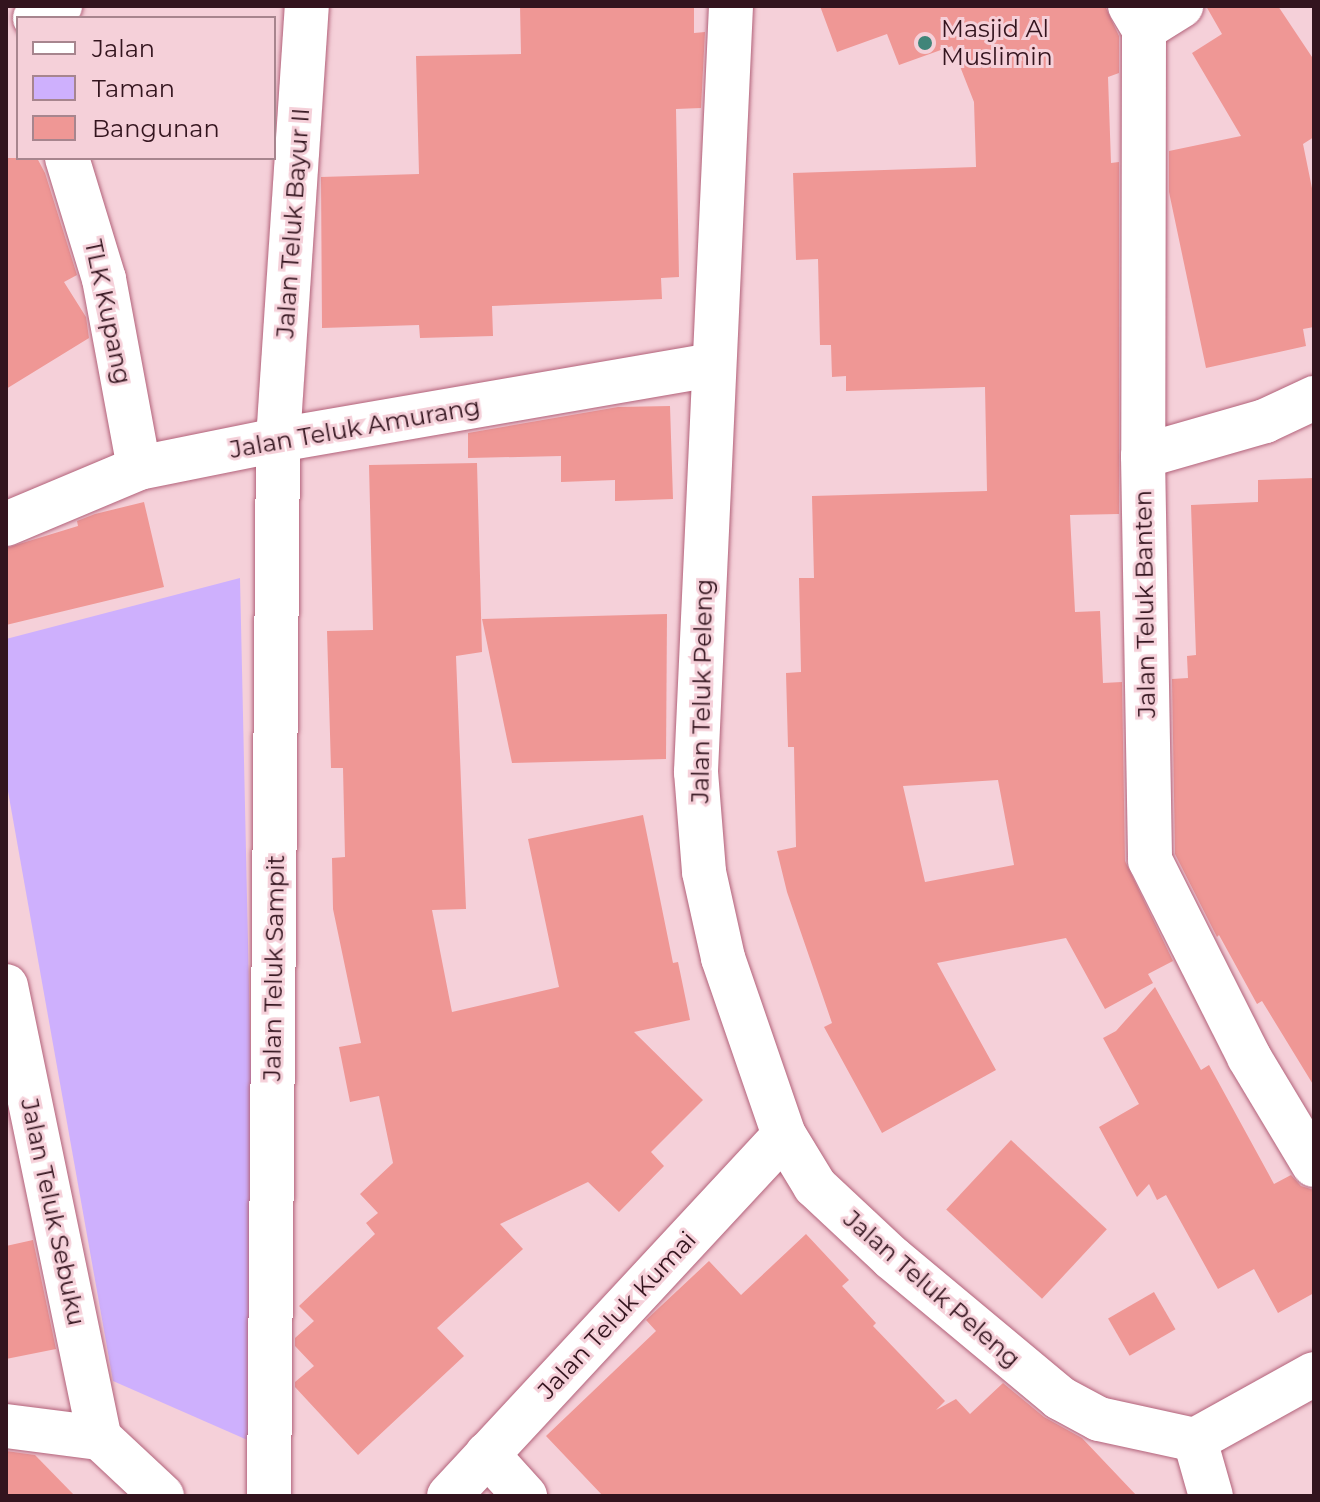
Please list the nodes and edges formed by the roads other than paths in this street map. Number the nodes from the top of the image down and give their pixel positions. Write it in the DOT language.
graph roads {
  1 [pos="60,6"];
  2 [pos="307,6"];
  3 [pos="731,6"];
  4 [pos="1181,6"];
  5 [pos="39,16"];
  6 [pos="1137,18"];
  7 [pos="68,160"];
  8 [pos="713,365"];
  9 [pos="1314,398"];
  10 [pos="278,440"];
  11 [pos="1143,456"];
  12 [pos="139,468"];
  13 [pos="6,524"];
  14 [pos="6,986"];
  15 [pos="784,1135"];
  16 [pos="1314,1165"];
  17 [pos="1314,1374"];
  18 [pos="6,1426"];
  19 [pos="100,1438"];
  20 [pos="1195,1440"];
  21 [pos="487,1454"];
  22 [pos="162,1496"];
  23 [pos="269,1496"];
  24 [pos="449,1496"];
  25 [pos="525,1496"];
  26 [pos="1211,1496"];
  1 -- 5 [label="street"];
  2 -- 10 [label="street, Jalan Teluk Bayur II"];
  3 -- 8 [label="street, Jalan Teluk Peleng"];
  4 -- 6 [label="street"];
  6 -- 11 [label="street, Jalan Teluk Banten"];
  7 -- 12 [label="street, TLK Kupang"];
  8 -- 10 [label="street, Jalan Teluk Amurang"];
  8 -- 15 [label="street, Jalan Teluk Peleng"];
  9 -- 11 [label="street"];
  10 -- 12 [label="street, Jalan Teluk Amurang"];
  10 -- 23 [label="street, Jalan Teluk Sampit"];
  11 -- 16 [label="street, Jalan Teluk Banten"];
  12 -- 13 [label="street, Jalan Teluk Amurang"];
  14 -- 19 [label="street, Jalan Teluk Sebuku"];
  15 -- 20 [label="street, Jalan Teluk Peleng"];
  15 -- 21 [label="street, Jalan Teluk Kumai"];
  17 -- 20 [label="street"];
  18 -- 19 [label="street"];
  19 -- 22 [label="street"];
  20 -- 26 [label="street"];
  21 -- 24 [label="street, Jalan Teluk Kumai"];
  21 -- 25 [label="street"];
}
